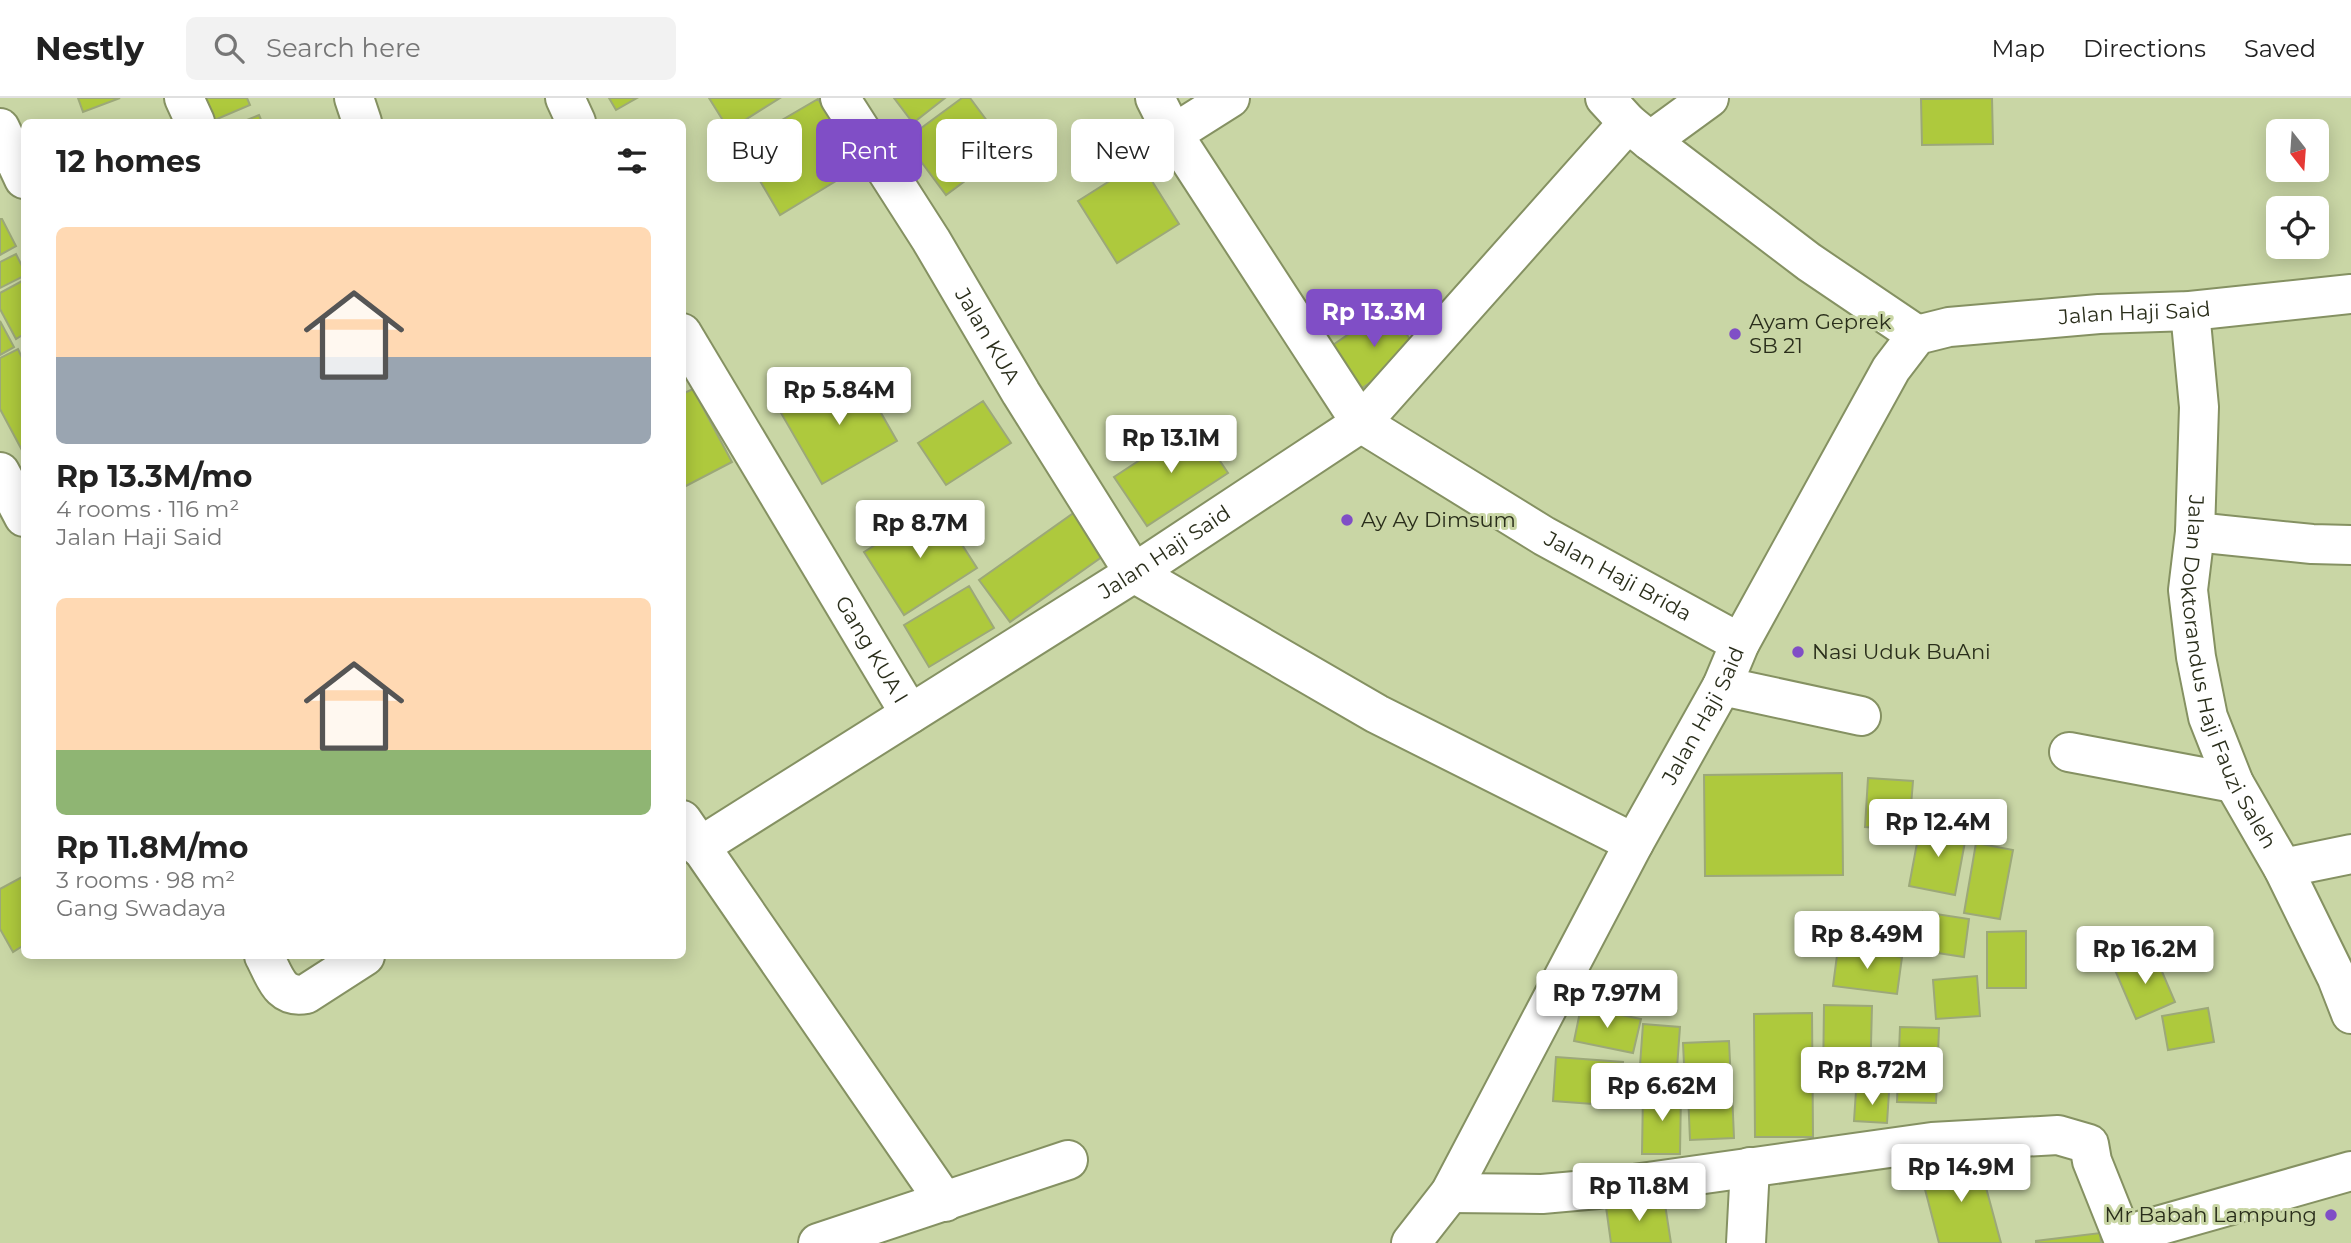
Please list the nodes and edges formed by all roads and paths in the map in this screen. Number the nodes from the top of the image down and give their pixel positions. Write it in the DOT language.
graph roads {
  1 [pos="184,98"];
  2 [pos="354,98"];
  3 [pos="565,98"];
  4 [pos="840,98"];
  5 [pos="1155,98"];
  6 [pos="1230,98"];
  7 [pos="1709,98"];
  8 [pos="194,119"];
  9 [pos="361,119"];
  10 [pos="575,119"];
  11 [pos="1166,119"];
  12 [pos="1628,121"];
  13 [pos="0,128"];
  14 [pos="1174,133"];
  15 [pos="1174,136"];
  16 [pos="21,173"];
  17 [pos="2351,294"];
  18 [pos="2190,311"];
  19 [pos="1917,335"];
  20 [pos="686,340"];
  21 [pos="1361,423"];
  22 [pos="0,472"];
  23 [pos="21,511"];
  24 [pos="2195,532"];
  25 [pos="2351,545"];
  26 [pos="1134,573"];
  27 [pos="1740,643"];
  28 [pos="1722,686"];
  29 [pos="910,714"];
  30 [pos="1861,716"];
  31 [pos="2069,752"];
  32 [pos="2234,783"];
  33 [pos="691,833"];
  34 [pos="1634,843"];
  35 [pos="2351,854"];
  36 [pos="2283,868"];
  37 [pos="266,959"];
  38 [pos="360,959"];
  39 [pos="2351,1014"];
  40 [pos="1068,1160"];
  41 [pos="1750,1167"];
  42 [pos="2351,1171"];
  43 [pos="1450,1194"];
  44 [pos="945,1202"];
  45 [pos="818,1243"];
  46 [pos="1411,1243"];
  47 [pos="1746,1243"];
  1 -- 8 [label="street"];
  2 -- 9 [label="street"];
  3 -- 10 [label="street"];
  4 -- 26 [label="street, Jalan KUA"];
  5 -- 11 [label="street, Jalan Haji Brida"];
  6 -- 14 [label="street"];
  7 -- 12 [label="street, Jalan Haji Said"];
  12 -- 19 [label="street"];
  12 -- 21 [label="street, Jalan Haji Said"];
  13 -- 16 [label="street"];
  15 -- 21 [label="street, Jalan Haji Brida"];
  17 -- 18 [label="street, Jalan Haji Said"];
  18 -- 19 [label="street, Jalan Haji Said"];
  18 -- 24 [label="street, Jalan Doktorandus Haji Fauzi Saleh"];
  19 -- 27 [label="street, Jalan Haji Said"];
  20 -- 29 [label="street, Gang KUA I"];
  21 -- 26 [label="street, Jalan Haji Said"];
  21 -- 27 [label="street, Jalan Haji Brida"];
  22 -- 23 [label="street"];
  24 -- 25 [label="street"];
  24 -- 32 [label="street, Jalan Doktorandus Haji Fauzi Saleh"];
  26 -- 29 [label="street, Jalan Haji Said"];
  26 -- 34 [label="street"];
  27 -- 28 [label="street, Jalan Haji Said"];
  28 -- 30 [label="street"];
  28 -- 34 [label="street, Jalan Haji Said"];
  29 -- 33 [label="street, Jalan Haji Said"];
  31 -- 32 [label="street"];
  32 -- 36 [label="street, Jalan Doktorandus Haji Fauzi Saleh"];
  33 -- 44 [label="street"];
  34 -- 43 [label="street, Jalan Haji Said"];
  35 -- 36 [label="street"];
  36 -- 39 [label="street, Jalan Doktorandus Haji Fauzi Saleh"];
  37 -- 38 [label="street"];
  40 -- 44 [label="street"];
  41 -- 42 [label="street"];
  41 -- 43 [label="street"];
  41 -- 47 [label="street"];
  43 -- 46 [label="street, Jalan Haji Said"];
  44 -- 45 [label="street"];
}
